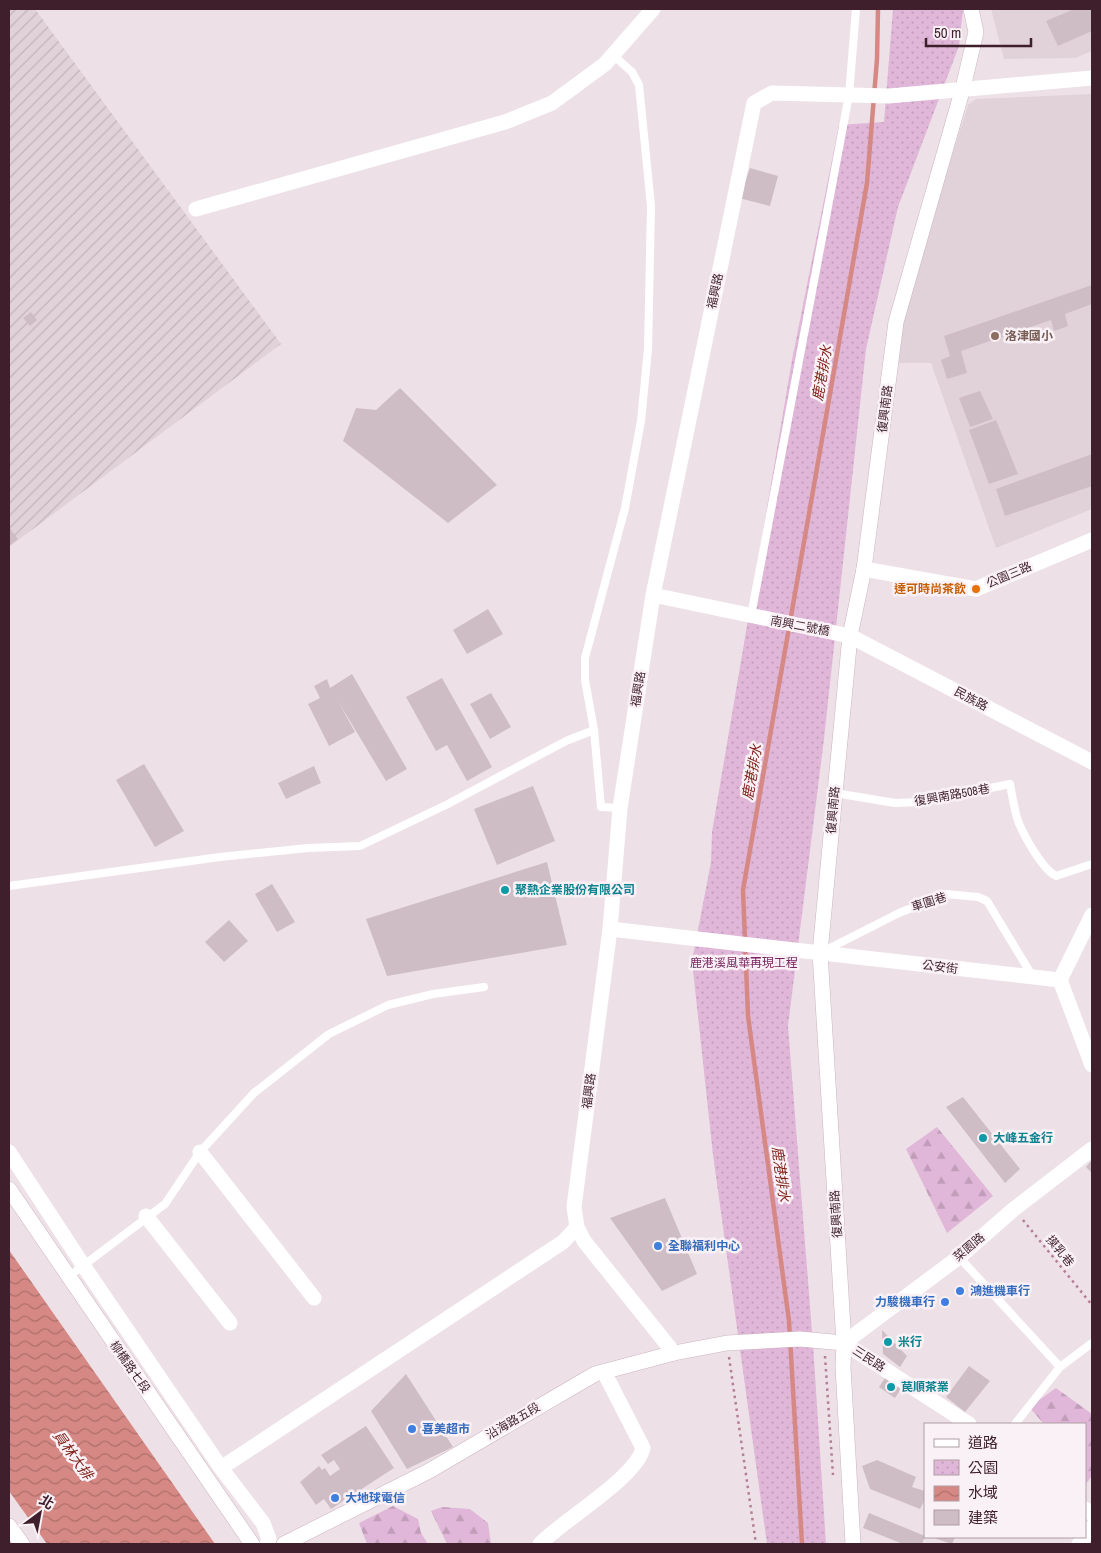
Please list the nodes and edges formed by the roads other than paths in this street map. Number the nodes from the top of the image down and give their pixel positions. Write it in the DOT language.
graph roads {
  1 [pos="653,9"];
  2 [pos="856,9"];
  3 [pos="971,9"];
  4 [pos="613,55"];
  5 [pos="1092,78"];
  6 [pos="963,88"];
  7 [pos="852,95"];
  8 [pos="196,209"];
  9 [pos="1091,542"];
  10 [pos="864,569"];
  11 [pos="653,595"];
  12 [pos="751,616"];
  13 [pos="850,636"];
  14 [pos="594,730"];
  15 [pos="1092,762"];
  16 [pos="834,792"];
  17 [pos="620,808"];
  18 [pos="1092,864"];
  19 [pos="9,886"];
  20 [pos="1092,915"];
  21 [pos="610,929"];
  22 [pos="820,953"];
  23 [pos="1033,977"];
  24 [pos="1060,980"];
  25 [pos="484,987"];
  26 [pos="1091,1057"];
  27 [pos="1092,1150"];
  28 [pos="9,1152"];
  29 [pos="200,1152"];
  30 [pos="9,1189"];
  31 [pos="146,1216"];
  32 [pos="577,1226"];
  33 [pos="959,1257"];
  34 [pos="83,1265"];
  35 [pos="68,1278"];
  36 [pos="314,1298"];
  37 [pos="230,1322"];
  38 [pos="844,1343"];
  39 [pos="1092,1344"];
  40 [pos="674,1353"];
  41 [pos="1060,1367"];
  42 [pos="604,1372"];
  43 [pos="967,1423"];
  44 [pos="1017,1423"];
  45 [pos="222,1468"];
  46 [pos="9,1526"];
  47 [pos="22,1544"];
  48 [pos="252,1544"];
  49 [pos="267,1544"];
  50 [pos="284,1544"];
  51 [pos="540,1544"];
  52 [pos="853,1544"];
  1 -- 4 [label="street"];
  2 -- 7 [label="lane"];
  3 -- 6 [label="street, 復興南路"];
  4 -- 8 [label="street"];
  4 -- 14 [label="lane"];
  5 -- 6 [label="street"];
  6 -- 7 [label="street"];
  6 -- 10 [label="street, 復興南路"];
  7 -- 11 [label="street, 福興路"];
  7 -- 12 [label="lane"];
  9 -- 10 [label="street, 公園三路"];
  10 -- 13 [label="street, 復興南路"];
  11 -- 12 [label="street, 南興二號橋"];
  11 -- 17 [label="street, 福興路"];
  12 -- 13 [label="street, 南興二號橋"];
  13 -- 15 [label="street, 民族路"];
  13 -- 16 [label="street, 復興南路"];
  14 -- 17 [label="lane"];
  14 -- 19 [label="lane"];
  16 -- 18 [label="lane, 復興南路508巷"];
  16 -- 22 [label="street, 復興南路"];
  17 -- 21 [label="street, 福興路"];
  20 -- 24 [label="street"];
  21 -- 22 [label="street, 公安街"];
  21 -- 32 [label="street, 福興路"];
  22 -- 23 [label="street, 公安街"];
  22 -- 23 [label="lane, 車圍巷"];
  22 -- 38 [label="street, 復興南路"];
  23 -- 24 [label="street, 公安街"];
  24 -- 26 [label="street"];
  25 -- 29 [label="lane"];
  27 -- 33 [label="street, 菜園路"];
  28 -- 34 [label="street"];
  29 -- 31 [label="lane"];
  29 -- 36 [label="street"];
  30 -- 35 [label="street, 柳橋路七段"];
  31 -- 34 [label="lane"];
  31 -- 37 [label="street"];
  32 -- 40 [label="street, 福興路"];
  32 -- 45 [label="street"];
  33 -- 38 [label="street, 菜園路"];
  33 -- 41 [label="lane"];
  34 -- 35 [label="lane"];
  34 -- 45 [label="street"];
  35 -- 48 [label="street, 柳橋路七段"];
  38 -- 40 [label="street, 沿海路五段"];
  38 -- 43 [label="street, 三民路"];
  38 -- 52 [label="street, 復興南路"];
  39 -- 41 [label="lane"];
  40 -- 42 [label="street, 沿海路五段"];
  41 -- 44 [label="lane"];
  42 -- 50 [label="street, 沿海路五段"];
  42 -- 51 [label="street"];
  45 -- 49 [label="street"];
  46 -- 47 [label="street"];
}
